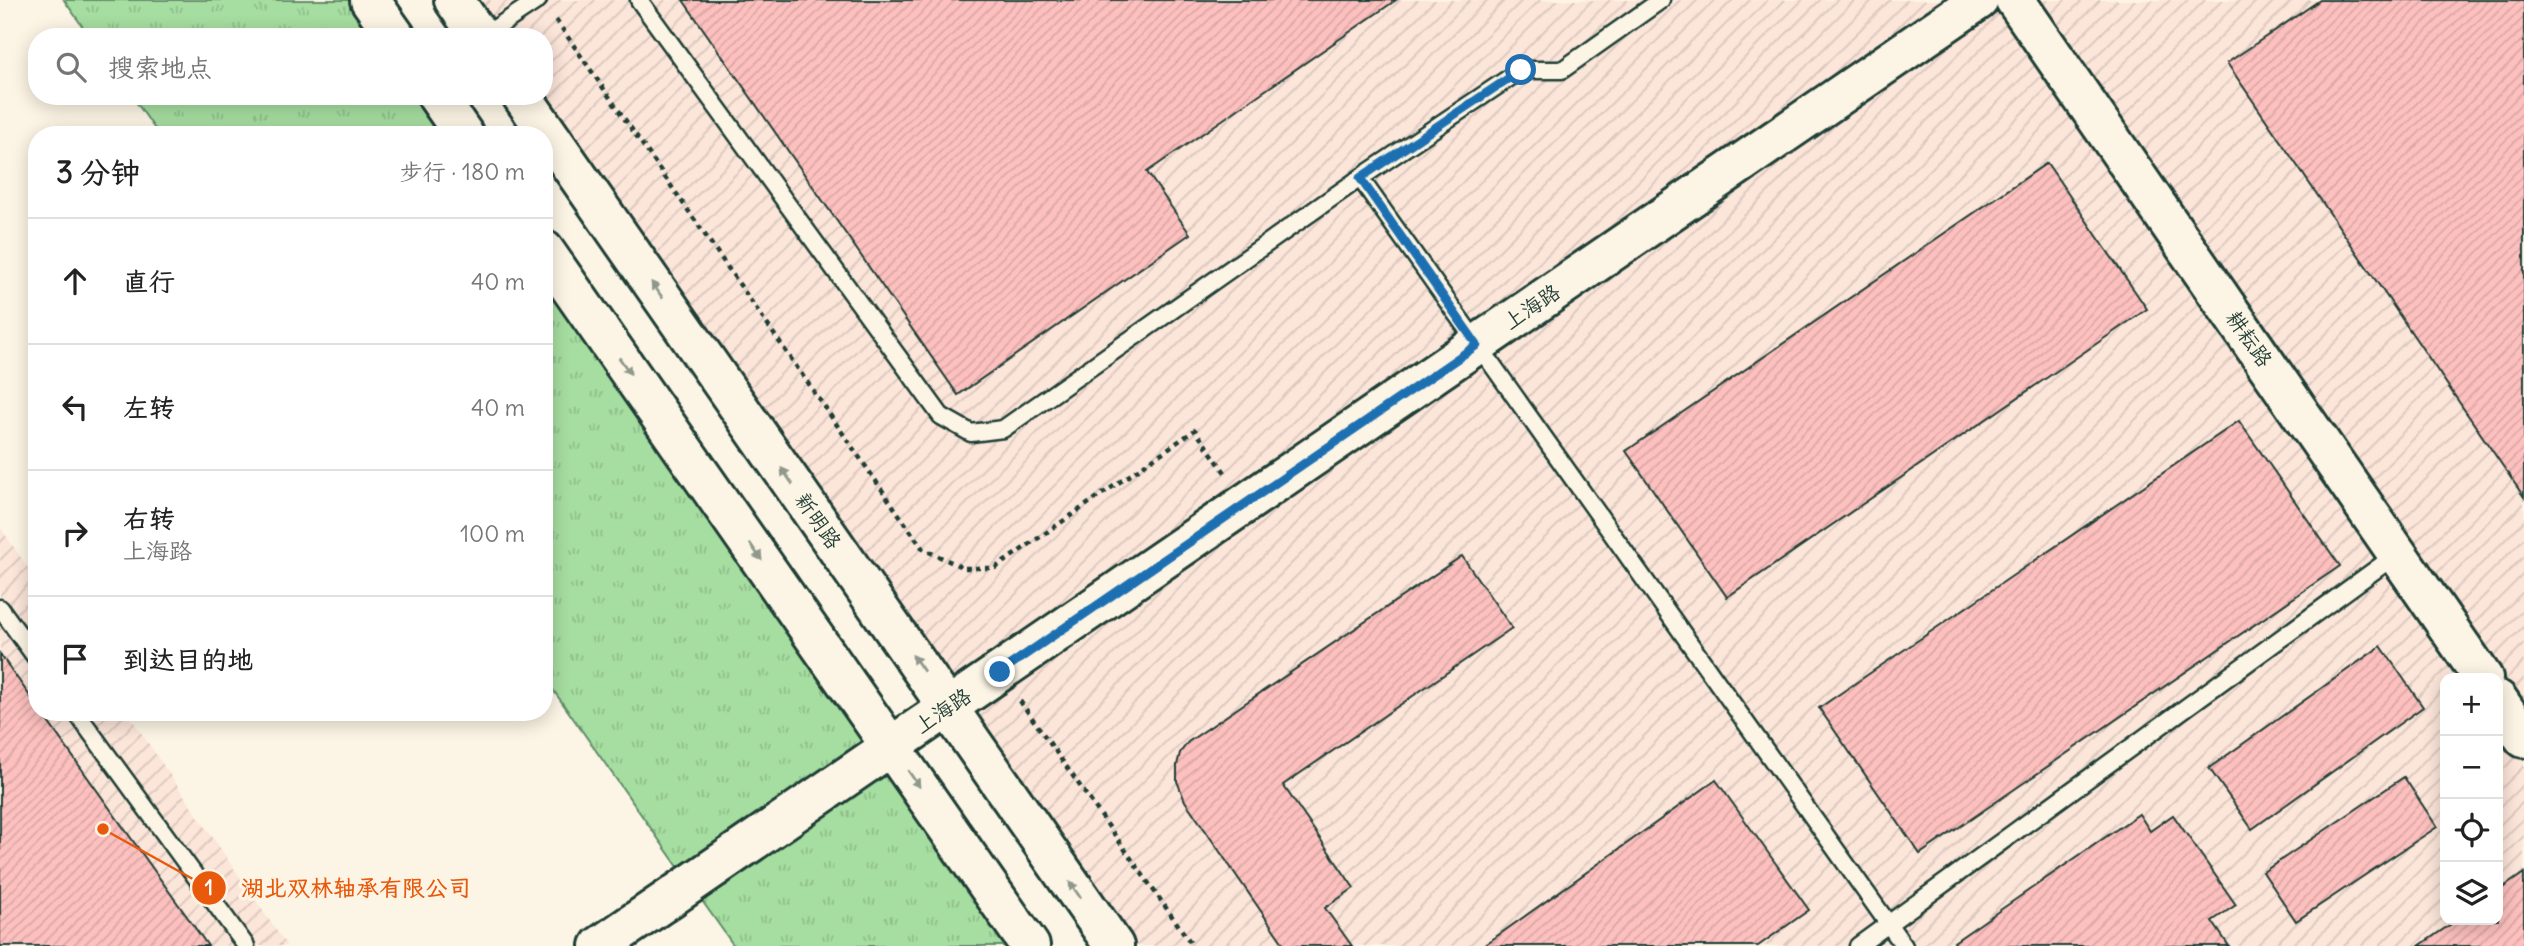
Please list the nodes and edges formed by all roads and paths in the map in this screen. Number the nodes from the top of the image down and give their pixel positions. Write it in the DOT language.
graph roads {
  1 [pos="370,0"];
  2 [pos="454,0"];
  3 [pos="538,0"];
  4 [pos="639,0"];
  5 [pos="1661,0"];
  6 [pos="1979,0"];
  7 [pos="2015,0"];
  8 [pos="390,28"];
  9 [pos="474,28"];
  10 [pos="495,28"];
  11 [pos="443,105"];
  12 [pos="528,105"];
  13 [pos="458,126"];
  14 [pos="543,126"];
  15 [pos="553,140"];
  16 [pos="1360,178"];
  17 [pos="553,263"];
  18 [pos="1477,345"];
  19 [pos="2398,554"];
  20 [pos="0,608"];
  21 [pos="28,647"];
  22 [pos="1000,672"];
  23 [pos="2480,673"];
  24 [pos="949,707"];
  25 [pos="2503,707"];
  26 [pos="83,721"];
  27 [pos="2524,738"];
  28 [pos="891,746"];
  29 [pos="1889,924"];
  30 [pos="246,946"];
  31 [pos="600,946"];
  32 [pos="1030,946"];
  33 [pos="1114,946"];
  34 [pos="1193,946"];
  35 [pos="1858,946"];
  36 [pos="1904,946"];
  1 -- 8 [label="street"];
  2 -- 9 [label="street"];
  3 -- 10 [label="lane"];
  4 -- 16 [label="lane"];
  5 -- 16 [label="lane"];
  6 -- 18 [label="street, 上海路"];
  7 -- 19 [label="street, 耕耘路"];
  11 -- 13 [label="street"];
  14 -- 12 [label="street, 新明路, one-way"];
  24 -- 15 [label="street, 新明路, one-way"];
  16 -- 18 [label="lane"];
  17 -- 28 [label="street, one-way"];
  18 -- 22 [label="street, 上海路"];
  18 -- 29 [label="lane"];
  19 -- 23 [label="street, 耕耘路"];
  19 -- 29 [label="lane"];
  20 -- 21 [label="lane"];
  22 -- 24 [label="street, 上海路"];
  22 -- 34 [label="path"];
  24 -- 28 [label="street, 上海路"];
  33 -- 24 [label="street, 新明路, one-way"];
  25 -- 27 [label="street"];
  26 -- 30 [label="lane"];
  28 -- 31 [label="street, 上海路"];
  28 -- 32 [label="street, one-way"];
  29 -- 35 [label="lane"];
  29 -- 36 [label="lane"];
}
